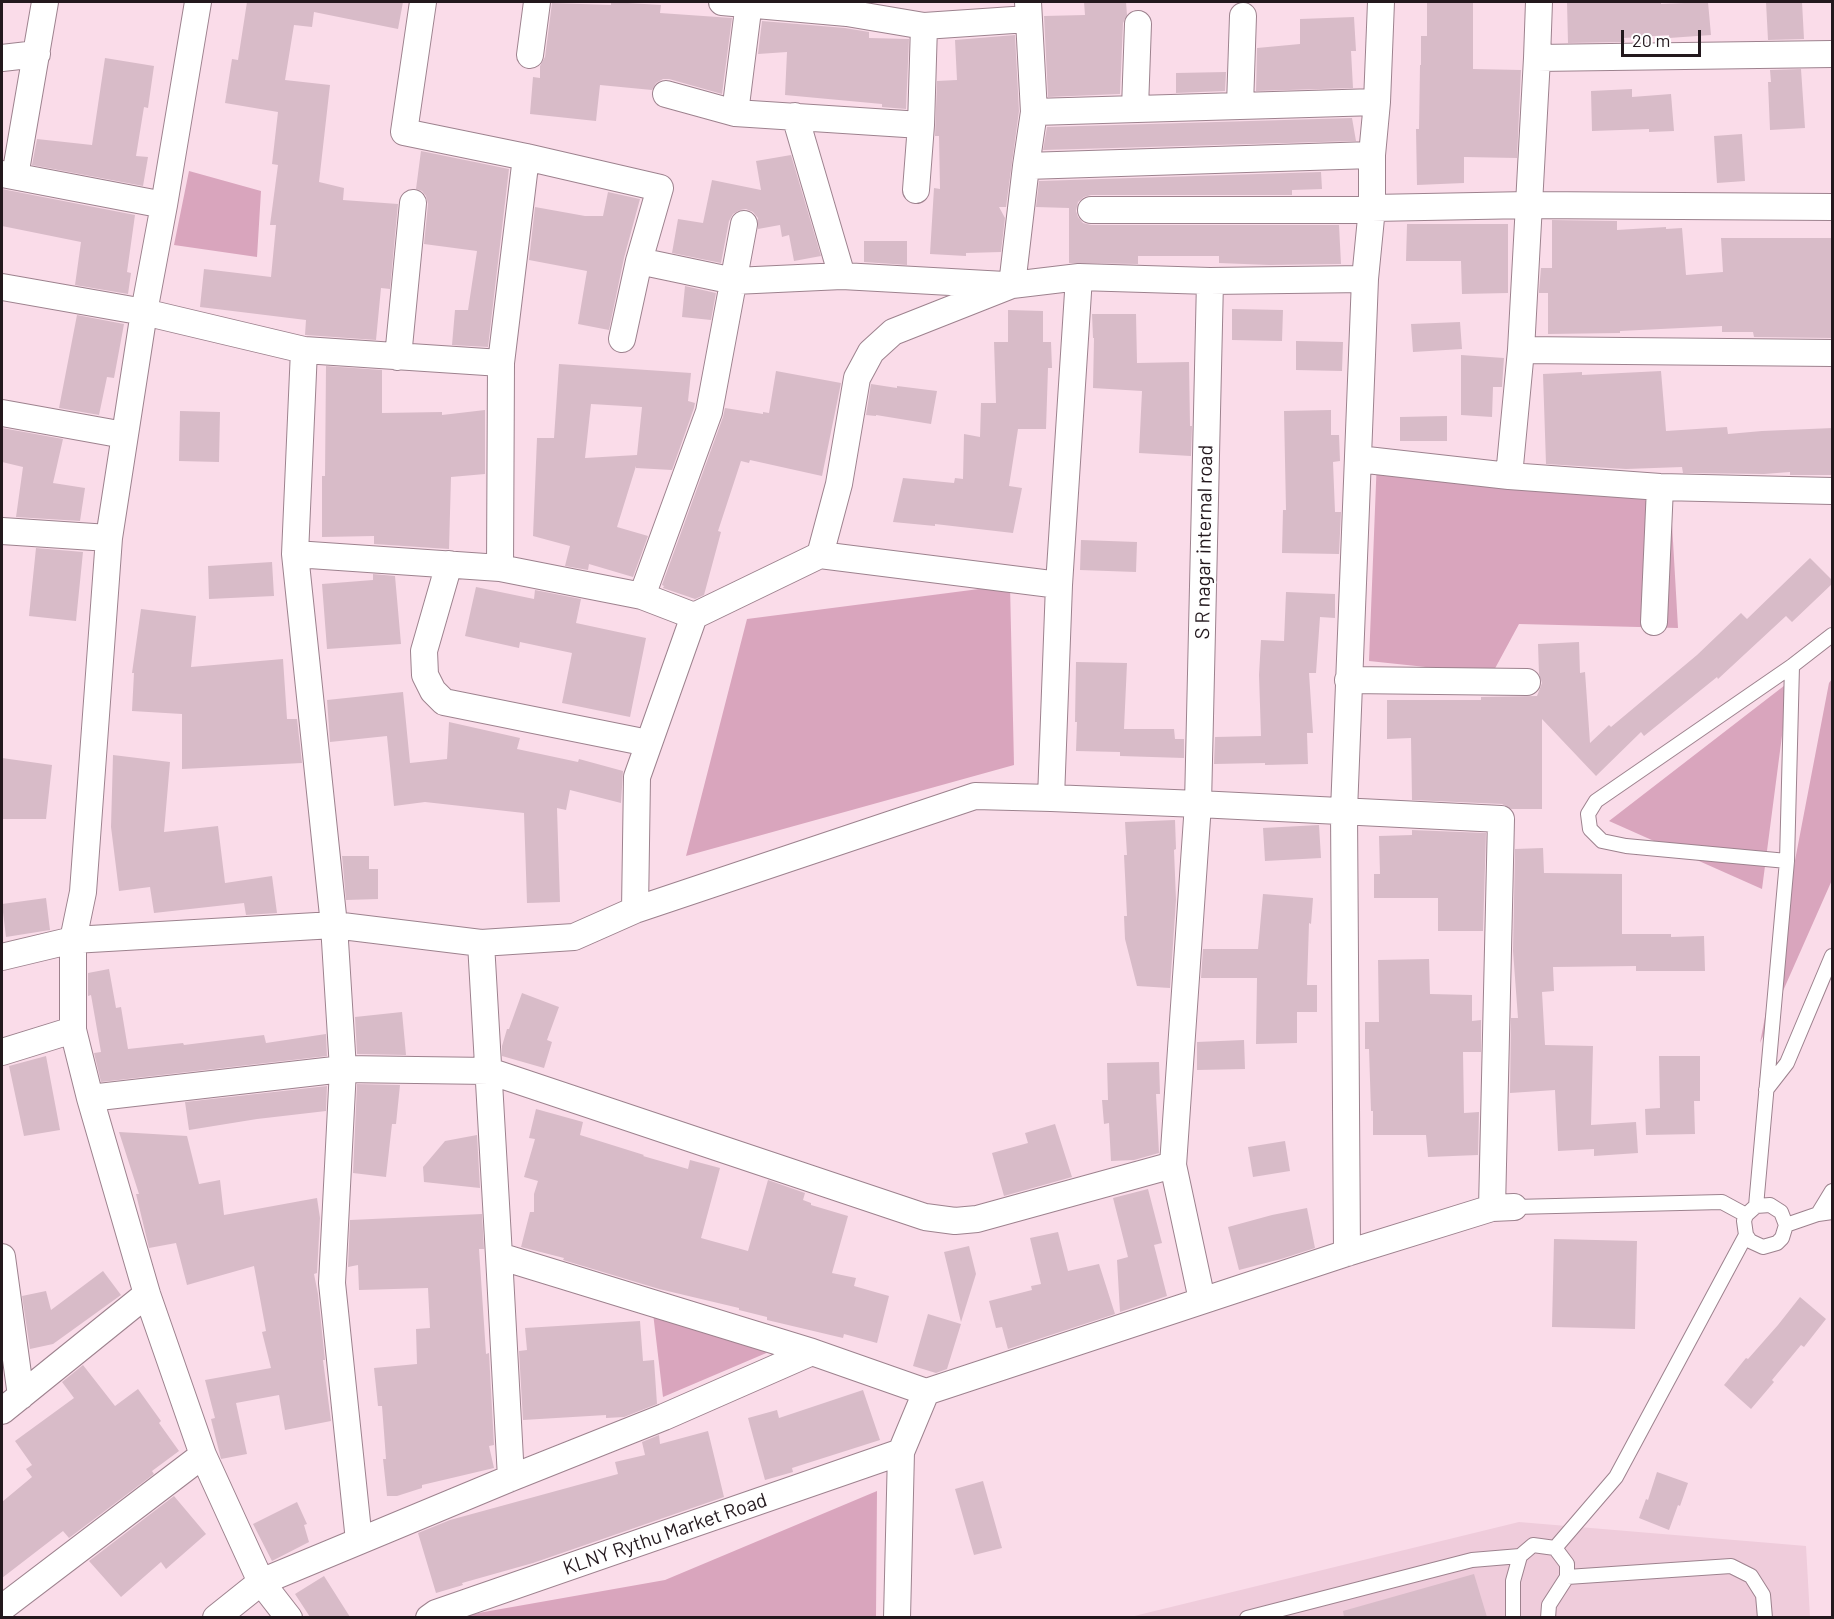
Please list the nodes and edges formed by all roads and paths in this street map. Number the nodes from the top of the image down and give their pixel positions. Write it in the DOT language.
graph roads {
  1 [pos="45,2"];
  2 [pos="198,2"];
  3 [pos="423,2"];
  4 [pos="537,2"];
  5 [pos="722,2"];
  6 [pos="1381,2"];
  7 [pos="1539,2"];
  8 [pos="749,3"];
  9 [pos="848,7"];
  10 [pos="1028,10"];
  11 [pos="1242,16"];
  12 [pos="1138,24"];
  13 [pos="924,26"];
  14 [pos="37,54"];
  15 [pos="1833,54"];
  16 [pos="531,55"];
  17 [pos="2,58"];
  18 [pos="1537,58"];
  19 [pos="666,94"];
  20 [pos="1377,102"];
  21 [pos="1240,105"];
  22 [pos="1135,108"];
  23 [pos="1034,112"];
  24 [pos="735,113"];
  25 [pos="795,116"];
  26 [pos="921,125"];
  27 [pos="1372,155"];
  28 [pos="526,156"];
  29 [pos="1026,166"];
  30 [pos="8,175"];
  31 [pos="916,190"];
  32 [pos="413,202"];
  33 [pos="164,205"];
  34 [pos="1529,205"];
  35 [pos="1833,207"];
  36 [pos="1371,209"];
  37 [pos="1091,210"];
  38 [pos="744,224"];
  39 [pos="639,261"];
  40 [pos="842,276"];
  41 [pos="1079,277"];
  42 [pos="1365,279"];
  43 [pos="734,281"];
  44 [pos="1210,281"];
  45 [pos="1012,285"];
  46 [pos="2,287"];
  47 [pos="144,312"];
  48 [pos="622,339"];
  49 [pos="304,350"];
  50 [pos="1521,350"];
  51 [pos="1833,353"];
  52 [pos="398,357"];
  53 [pos="501,363"];
  54 [pos="2,413"];
  55 [pos="124,435"];
  56 [pos="1358,459"];
  57 [pos="1509,476"];
  58 [pos="1660,488"];
  59 [pos="1833,491"];
  60 [pos="2,531"];
  61 [pos="109,538"];
  62 [pos="295,554"];
  63 [pos="820,555"];
  64 [pos="449,564"];
  65 [pos="500,568"];
  66 [pos="1059,585"];
  67 [pos="642,596"];
  68 [pos="694,616"];
  69 [pos="1654,622"];
  70 [pos="1833,635"];
  71 [pos="1792,666"];
  72 [pos="1348,680"];
  73 [pos="1527,682"];
  74 [pos="648,743"];
  75 [pos="1051,798"];
  76 [pos="1198,804"];
  77 [pos="1344,811"];
  78 [pos="1787,861"];
  79 [pos="635,910"];
  80 [pos="334,925"];
  81 [pos="73,940"];
  82 [pos="481,943"];
  83 [pos="1833,956"];
  84 [pos="2,957"];
  85 [pos="73,1030"];
  86 [pos="2,1052"];
  87 [pos="343,1069"];
  88 [pos="489,1071"];
  89 [pos="1766,1090"];
  90 [pos="90,1098"];
  91 [pos="1173,1165"];
  92 [pos="1833,1191"];
  93 [pos="1503,1208"];
  94 [pos="1751,1210"];
  95 [pos="1833,1212"];
  96 [pos="1818,1214"];
  97 [pos="1786,1225"];
  98 [pos="1746,1236"];
  99 [pos="1347,1252"];
  100 [pos="499,1256"];
  101 [pos="2,1257"];
  102 [pos="147,1294"];
  103 [pos="1202,1300"];
  104 [pos="812,1352"];
  105 [pos="926,1392"];
  106 [pos="11,1404"];
  107 [pos="902,1452"];
  108 [pos="203,1455"];
  109 [pos="511,1478"];
  110 [pos="359,1541"];
  111 [pos="1555,1548"];
  112 [pos="1520,1556"];
  113 [pos="1567,1578"];
  114 [pos="261,1582"];
  115 [pos="2,1608"];
  116 [pos="216,1617"];
  117 [pos="289,1617"];
  118 [pos="429,1617"];
  119 [pos="897,1617"];
  120 [pos="1247,1617"];
  121 [pos="1513,1617"];
  122 [pos="1548,1617"];
  123 [pos="1765,1617"];
  1 -- 14 [label="street"];
  2 -- 33 [label="street"];
  3 -- 28 [label="street"];
  4 -- 16 [label="street"];
  5 -- 8 [label="street"];
  6 -- 20 [label="street"];
  7 -- 18 [label="street"];
  8 -- 9 [label="street"];
  8 -- 24 [label="street"];
  9 -- 13 [label="street"];
  10 -- 13 [label="street"];
  10 -- 23 [label="street"];
  11 -- 21 [label="street"];
  12 -- 22 [label="street"];
  13 -- 26 [label="street"];
  14 -- 17 [label="street"];
  14 -- 30 [label="street"];
  15 -- 18 [label="street"];
  18 -- 34 [label="street"];
  19 -- 24 [label="street"];
  20 -- 21 [label="street"];
  20 -- 27 [label="street"];
  21 -- 22 [label="street"];
  22 -- 23 [label="street"];
  23 -- 29 [label="street"];
  24 -- 25 [label="street"];
  25 -- 26 [label="street"];
  25 -- 40 [label="street"];
  26 -- 31 [label="street"];
  27 -- 29 [label="street"];
  27 -- 36 [label="street"];
  28 -- 39 [label="street"];
  28 -- 53 [label="street"];
  29 -- 45 [label="street"];
  30 -- 33 [label="street"];
  32 -- 52 [label="street"];
  33 -- 47 [label="street"];
  34 -- 35 [label="street"];
  34 -- 36 [label="street"];
  34 -- 50 [label="street"];
  36 -- 37 [label="street"];
  36 -- 42 [label="street"];
  38 -- 43 [label="street"];
  39 -- 43 [label="street"];
  39 -- 48 [label="street"];
  40 -- 43 [label="street"];
  40 -- 45 [label="street"];
  41 -- 44 [label="street"];
  41 -- 45 [label="street"];
  41 -- 66 [label="street"];
  42 -- 44 [label="street"];
  42 -- 56 [label="street"];
  43 -- 67 [label="street"];
  44 -- 76 [label="street, S R nagar internal road"];
  45 -- 63 [label="street"];
  46 -- 47 [label="street"];
  47 -- 49 [label="street"];
  47 -- 55 [label="street"];
  49 -- 52 [label="street"];
  49 -- 62 [label="street"];
  50 -- 51 [label="street"];
  50 -- 57 [label="street"];
  52 -- 53 [label="street"];
  53 -- 65 [label="street"];
  54 -- 55 [label="street"];
  55 -- 61 [label="street"];
  56 -- 57 [label="street"];
  56 -- 72 [label="street"];
  57 -- 58 [label="street"];
  58 -- 59 [label="street"];
  58 -- 69 [label="street"];
  60 -- 61 [label="street"];
  61 -- 81 [label="street"];
  62 -- 64 [label="street"];
  62 -- 80 [label="street"];
  63 -- 66 [label="street"];
  63 -- 68 [label="street"];
  64 -- 65 [label="street"];
  64 -- 74 [label="street"];
  65 -- 67 [label="street"];
  66 -- 75 [label="street"];
  67 -- 68 [label="street"];
  68 -- 74 [label="street"];
  70 -- 71 [label="lane"];
  71 -- 78 [label="lane"];
  71 -- 78 [label="lane"];
  72 -- 73 [label="street"];
  72 -- 77 [label="street"];
  74 -- 79 [label="street"];
  75 -- 76 [label="street"];
  75 -- 79 [label="street"];
  76 -- 77 [label="street"];
  76 -- 91 [label="street, S R nagar internal road"];
  77 -- 93 [label="street"];
  77 -- 99 [label="street"];
  78 -- 89 [label="lane"];
  79 -- 82 [label="street"];
  80 -- 81 [label="street"];
  80 -- 82 [label="street"];
  80 -- 87 [label="street"];
  81 -- 84 [label="street"];
  81 -- 85 [label="street"];
  82 -- 88 [label="street"];
  83 -- 89 [label="lane"];
  85 -- 86 [label="street"];
  85 -- 90 [label="street"];
  87 -- 88 [label="street"];
  87 -- 90 [label="street"];
  87 -- 110 [label="street"];
  88 -- 91 [label="street"];
  88 -- 100 [label="street"];
  89 -- 94 [label="lane"];
  90 -- 102 [label="street"];
  91 -- 103 [label="street, S R nagar internal road"];
  92 -- 96 [label="lane"];
  93 -- 94 [label="lane"];
  93 -- 99 [label="street"];
  94 -- 97 [label="lane"];
  94 -- 98 [label="lane"];
  95 -- 96 [label="lane"];
  96 -- 97 [label="lane"];
  97 -- 98 [label="lane"];
  98 -- 111 [label="lane"];
  99 -- 103 [label="street"];
  100 -- 104 [label="street"];
  100 -- 109 [label="street"];
  101 -- 106 [label="street"];
  102 -- 106 [label="street"];
  102 -- 108 [label="street"];
  103 -- 105 [label="street"];
  104 -- 105 [label="street"];
  104 -- 109 [label="street"];
  105 -- 107 [label="street"];
  107 -- 118 [label="street, KLNY Rythu Market Road"];
  107 -- 119 [label="street"];
  108 -- 114 [label="street"];
  108 -- 115 [label="street"];
  109 -- 110 [label="street"];
  110 -- 114 [label="street"];
  111 -- 112 [label="lane"];
  111 -- 113 [label="lane"];
  112 -- 120 [label="lane"];
  112 -- 121 [label="lane"];
  113 -- 122 [label="lane"];
  113 -- 123 [label="lane"];
  114 -- 116 [label="street"];
  114 -- 117 [label="street"];
}
